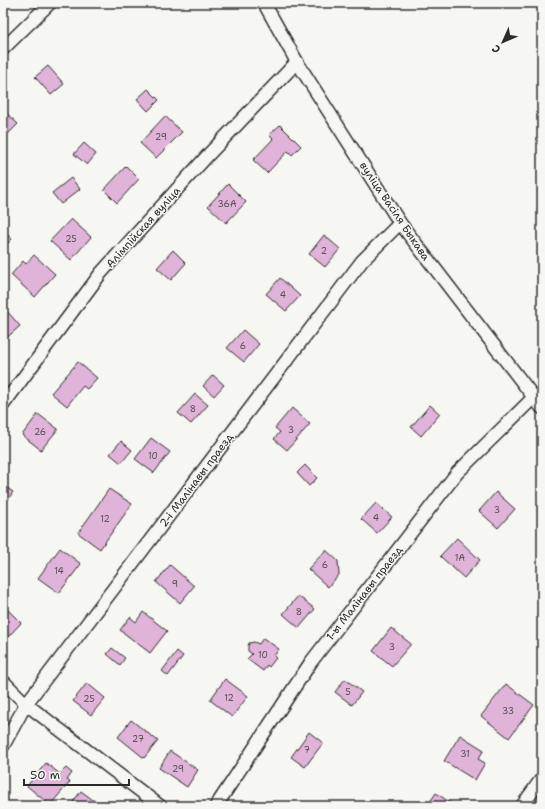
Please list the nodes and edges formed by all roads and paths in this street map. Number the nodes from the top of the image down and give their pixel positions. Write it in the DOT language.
graph roads {
  1 [pos="50,3"];
  2 [pos="264,3"];
  3 [pos="3,49"];
  4 [pos="297,62"];
  5 [pos="400,223"];
  6 [pos="533,398"];
  7 [pos="3,405"];
  8 [pos="542,408"];
  9 [pos="3,682"];
  10 [pos="26,704"];
  11 [pos="3,746"];
  12 [pos="542,778"];
  13 [pos="160,806"];
  14 [pos="216,806"];
  15 [pos="522,806"];
  1 -- 3 [label="street"];
  2 -- 4 [label="street, вуліца Васіля Быкава"];
  4 -- 5 [label="street, вуліца Васіля Быкава"];
  4 -- 7 [label="street, Алімпійская вуліца"];
  5 -- 6 [label="street, вуліца Васіля Быкава"];
  5 -- 10 [label="street, 2-і Малінавы праезд"];
  6 -- 8 [label="street, вуліца Васіля Быкава"];
  6 -- 14 [label="street, 1-ы Малінавы праезд"];
  9 -- 10 [label="street"];
  10 -- 11 [label="street, 2-і Малінавы праезд"];
  10 -- 13 [label="street"];
  12 -- 15 [label="street"];
}
